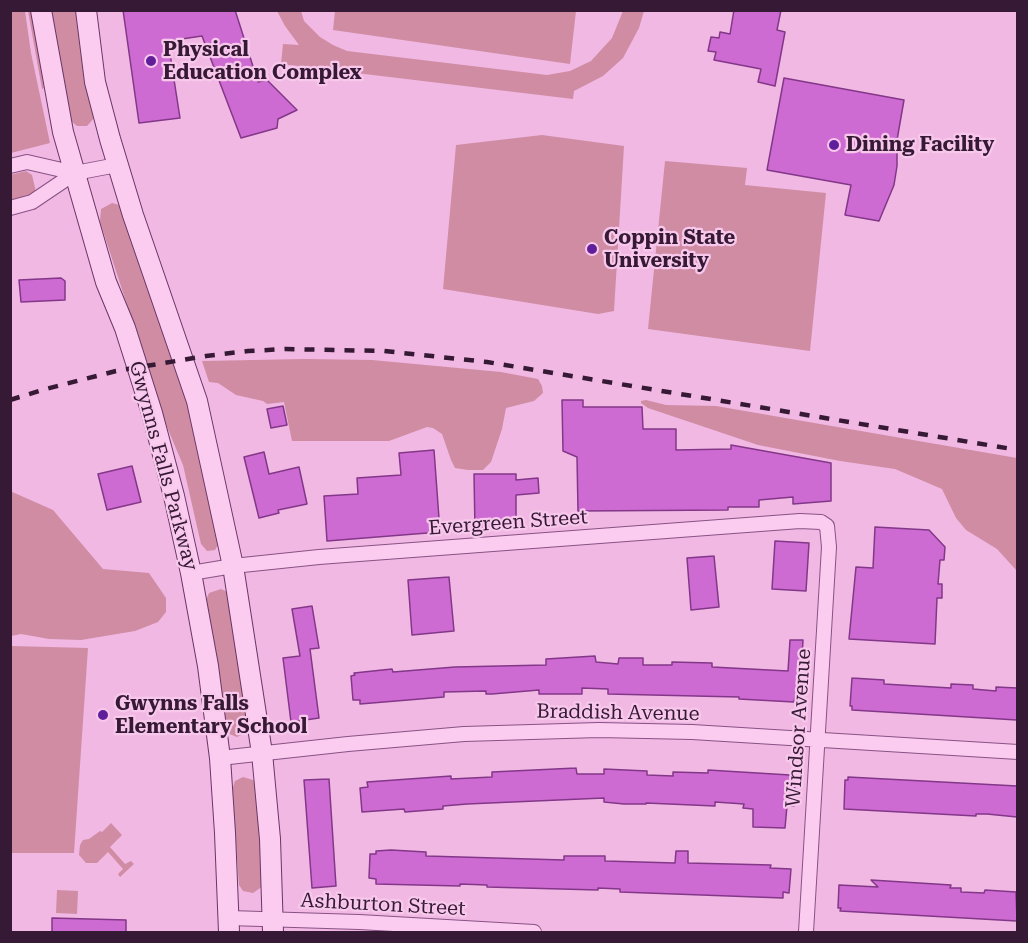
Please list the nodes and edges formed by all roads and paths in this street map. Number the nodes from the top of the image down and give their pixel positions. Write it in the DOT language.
graph roads {
  1 [pos="41,10"];
  2 [pos="86,10"];
  3 [pos="117,165"];
  4 [pos="10,166"];
  5 [pos="75,173"];
  6 [pos="10,208"];
  7 [pos="827,526"];
  8 [pos="234,566"];
  9 [pos="191,573"];
  10 [pos="818,740"];
  11 [pos="1017,752"];
  12 [pos="262,753"];
  13 [pos="220,758"];
  14 [pos="229,925"];
  15 [pos="273,926"];
  16 [pos="534,933"];
  17 [pos="806,933"];
  1 -- 5 [label="main road, Gwynns Falls Parkway"];
  2 -- 3 [label="main road"];
  3 -- 5 [label="street"];
  3 -- 8 [label="main road"];
  4 -- 5 [label="street"];
  5 -- 6 [label="street"];
  5 -- 9 [label="main road, Gwynns Falls Parkway"];
  7 -- 8 [label="street, Evergreen Street"];
  7 -- 10 [label="street, Windsor Avenue"];
  8 -- 9 [label="street, Evergreen Street"];
  8 -- 12 [label="main road"];
  9 -- 13 [label="main road, Gwynns Falls Parkway"];
  10 -- 11 [label="street, Braddish Avenue"];
  10 -- 12 [label="street, Braddish Avenue"];
  10 -- 17 [label="street, Windsor Avenue"];
  12 -- 13 [label="street, Braddish Avenue"];
  12 -- 15 [label="main road"];
  13 -- 14 [label="main road, Gwynns Falls Parkway"];
  14 -- 15 [label="street, Ashburton Street"];
  15 -- 16 [label="street, Ashburton Street"];
}
